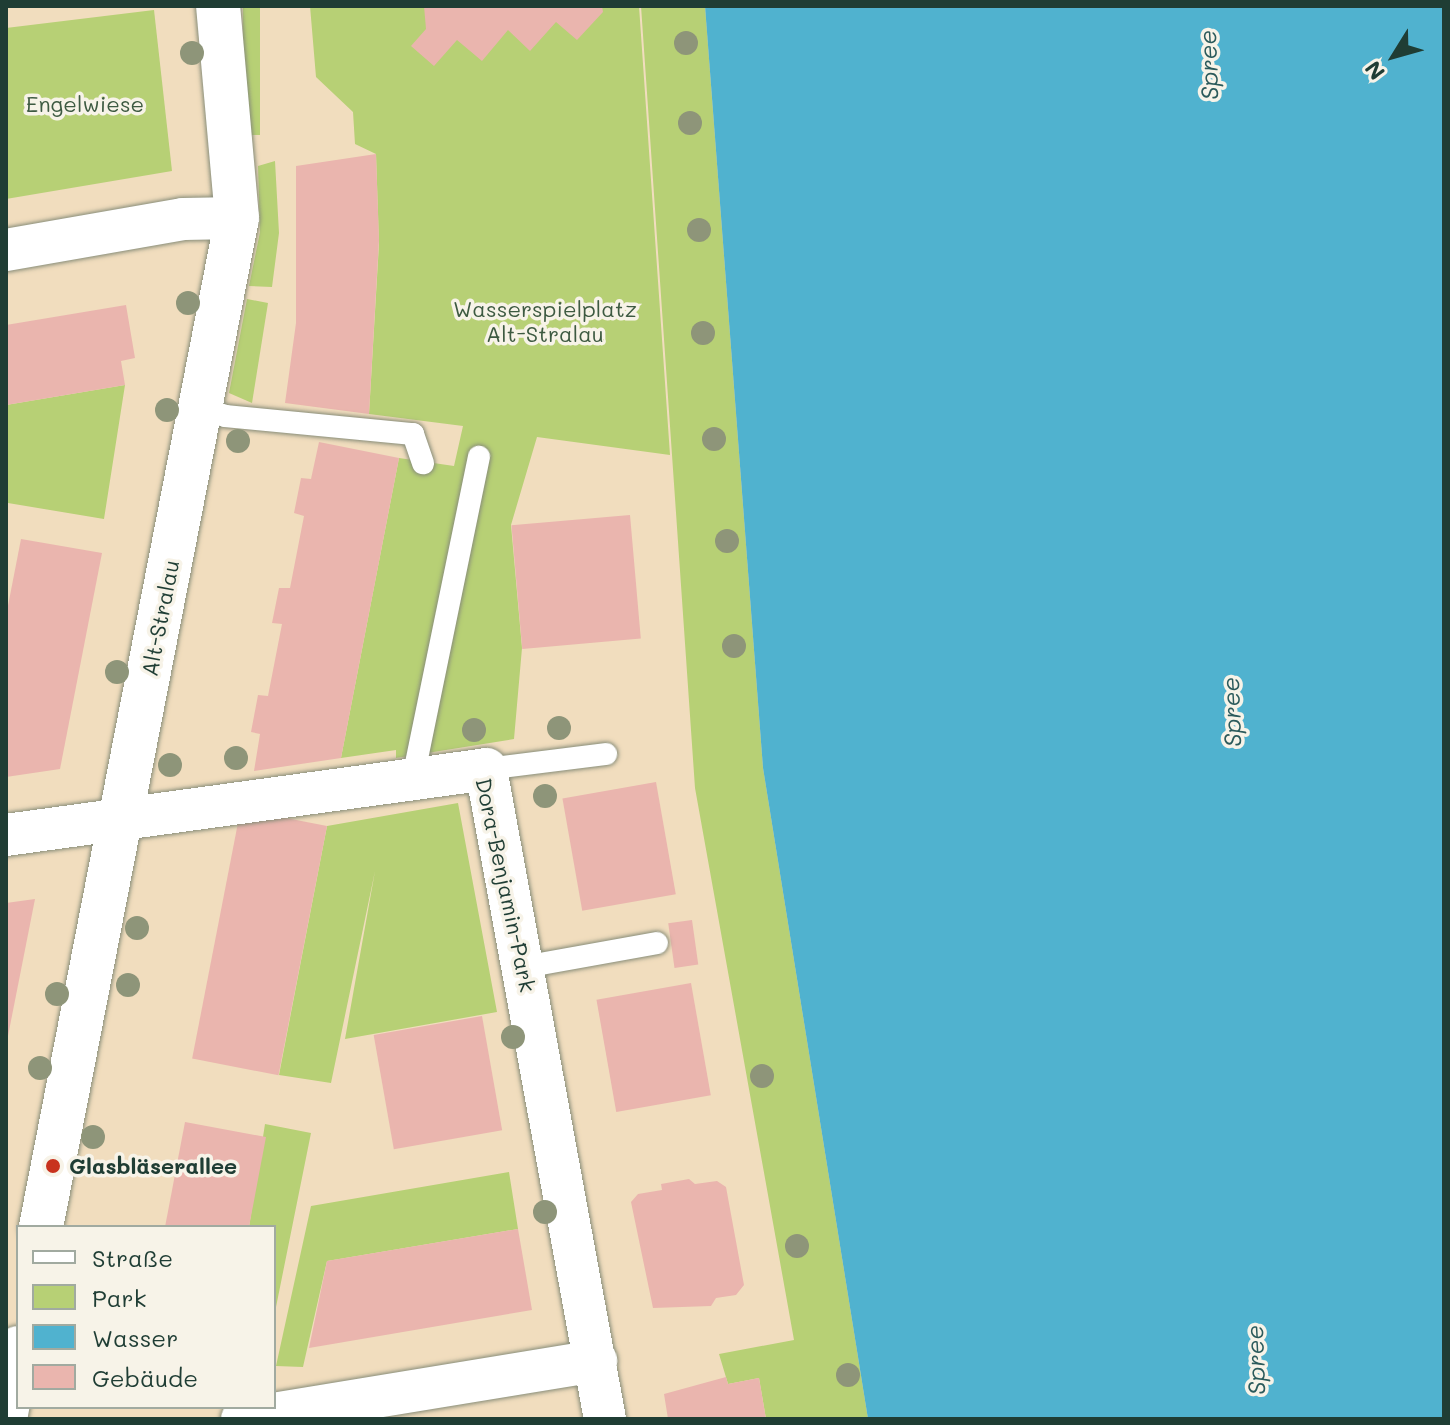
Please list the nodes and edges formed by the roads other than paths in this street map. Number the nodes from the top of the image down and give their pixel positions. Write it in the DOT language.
graph roads {
  1 [pos="218,6"];
  2 [pos="237,218"];
  3 [pos="6,250"];
  4 [pos="201,408"];
  5 [pos="479,457"];
  6 [pos="423,463"];
  7 [pos="606,754"];
  8 [pos="486,769"];
  9 [pos="413,778"];
  10 [pos="120,818"];
  11 [pos="6,835"];
  12 [pos="657,943"];
  13 [pos="524,967"];
  14 [pos="41,1225"];
  15 [pos="16,1359"];
  16 [pos="596,1361"];
  17 [pos="6,1414"];
  18 [pos="242,1419"];
  19 [pos="605,1419"];
  1 -- 2 [label="street, Alt-Stralau"];
  2 -- 3 [label="street"];
  2 -- 4 [label="street, Alt-Stralau"];
  4 -- 6 [label="lane"];
  4 -- 10 [label="street, Alt-Stralau"];
  5 -- 9 [label="lane"];
  7 -- 8 [label="lane"];
  8 -- 9 [label="street, Dora-Benjamin-Park"];
  8 -- 13 [label="street, Dora-Benjamin-Park"];
  9 -- 10 [label="street, Dora-Benjamin-Park"];
  10 -- 11 [label="street, Dora-Benjamin-Park"];
  10 -- 14 [label="street, Alt-Stralau"];
  12 -- 13 [label="lane"];
  13 -- 16 [label="street, Dora-Benjamin-Park"];
  15 -- 17 [label="street"];
  16 -- 18 [label="street"];
  16 -- 19 [label="street, Dora-Benjamin-Park"];
}
